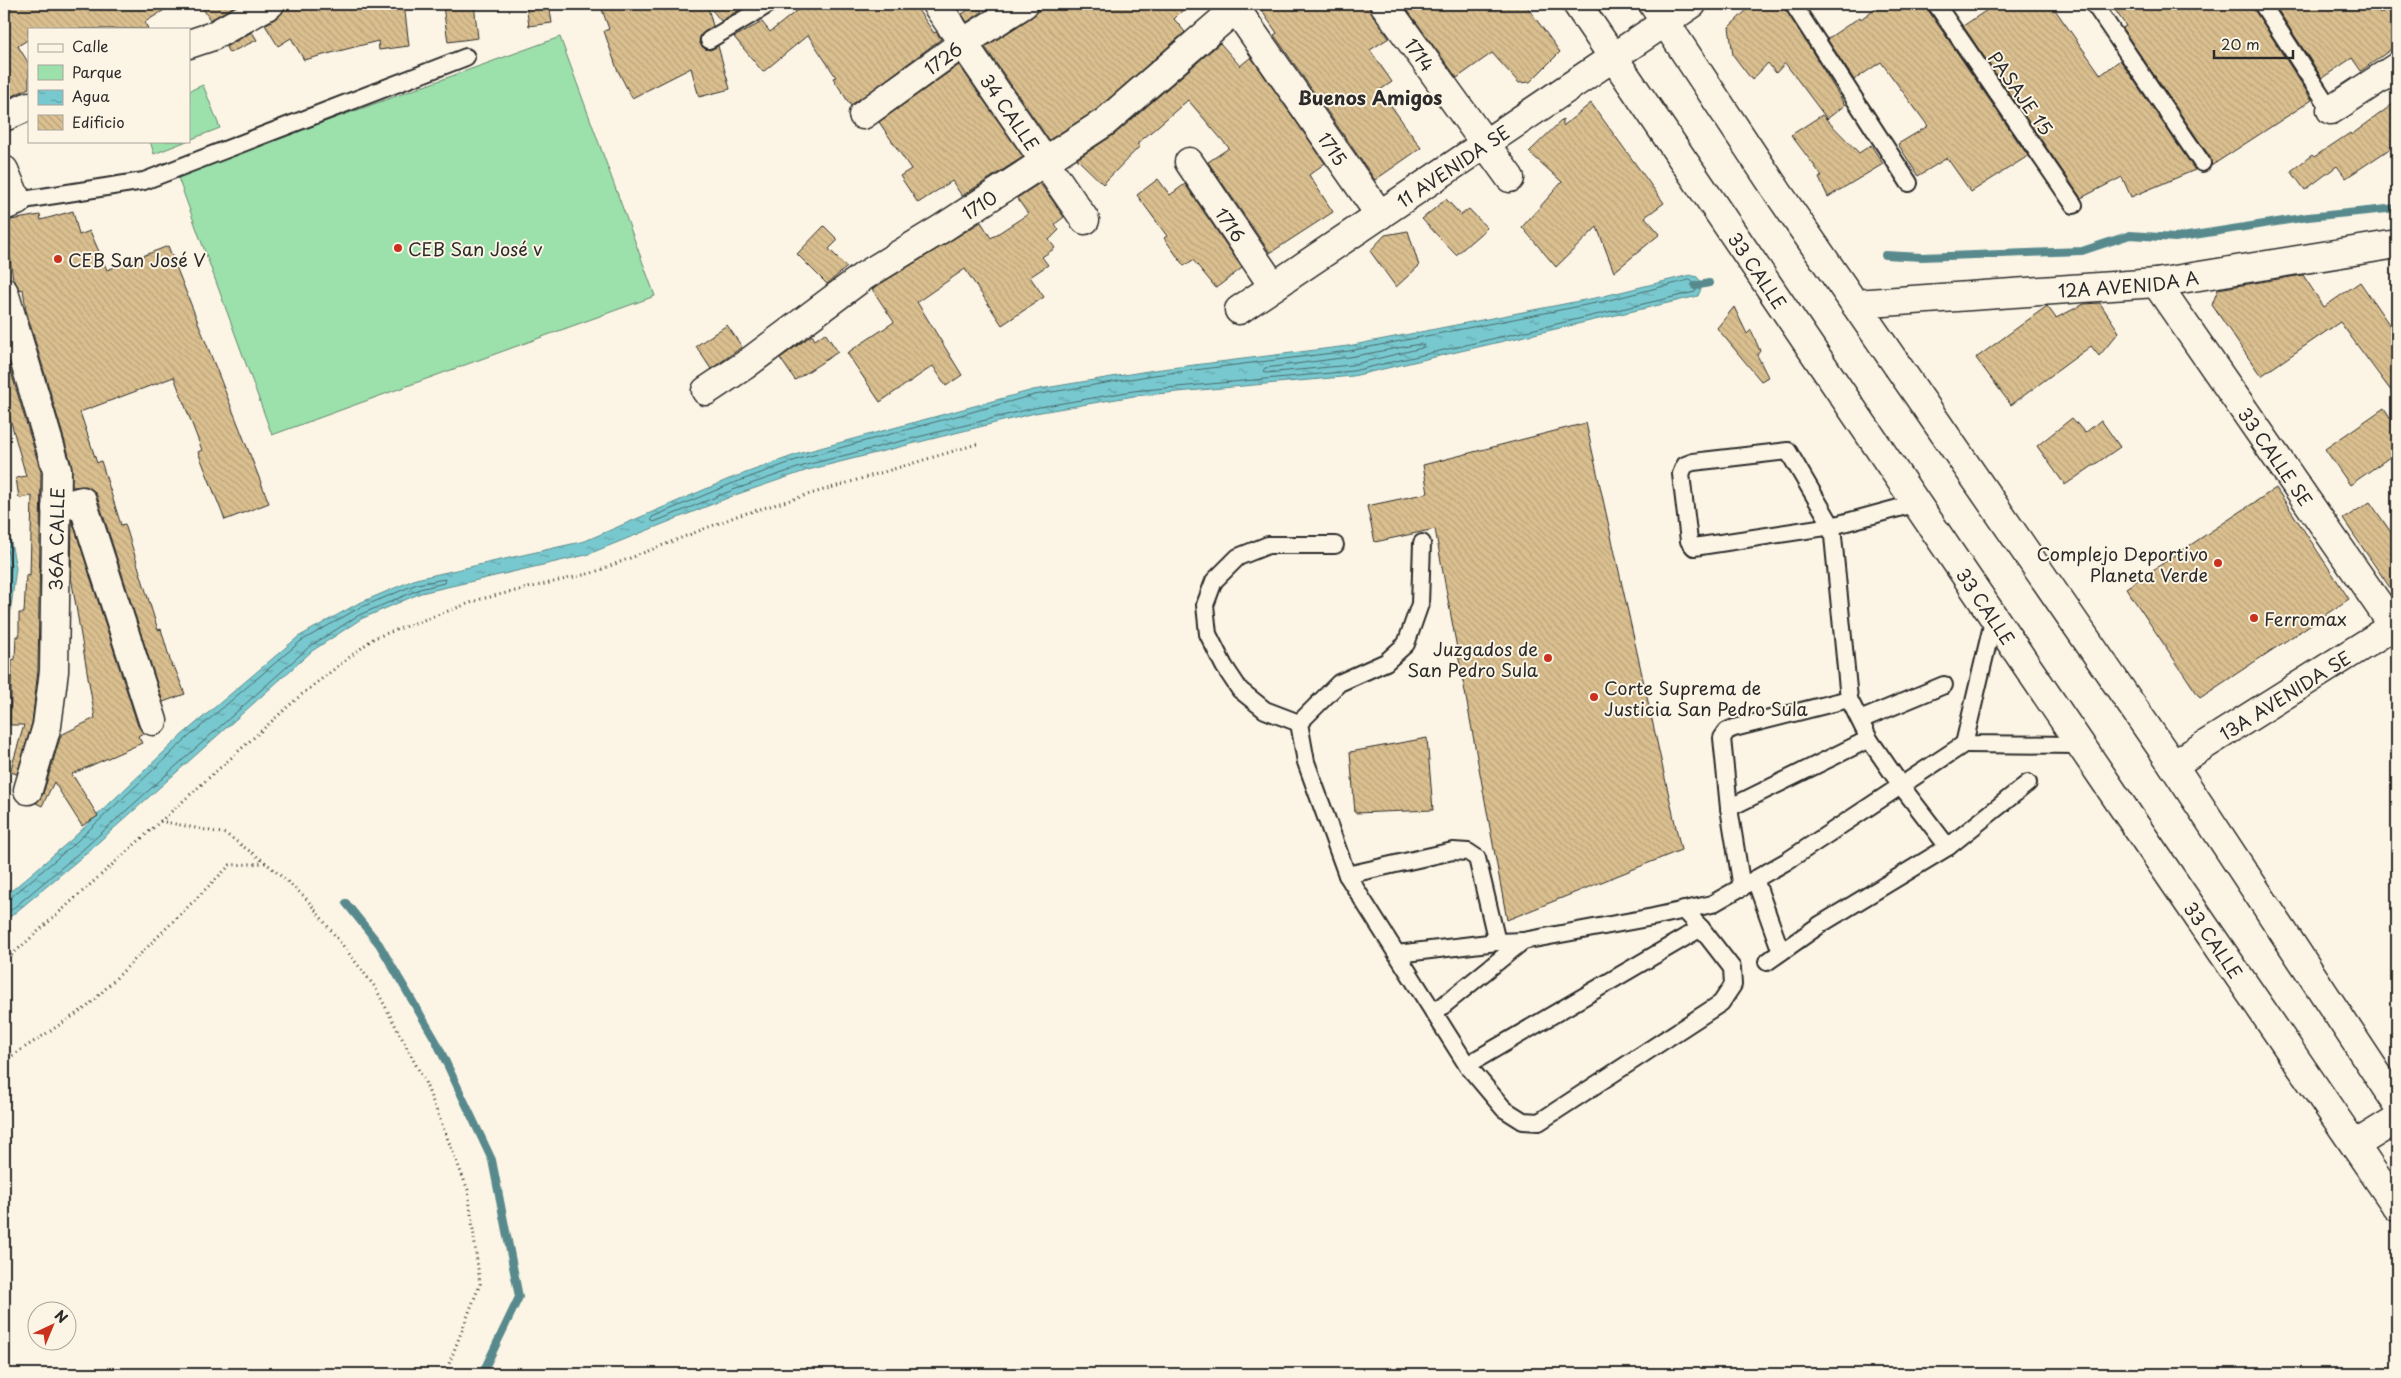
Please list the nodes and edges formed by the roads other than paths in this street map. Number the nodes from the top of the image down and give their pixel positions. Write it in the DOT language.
graph roads {
  1 [pos="270,4"];
  2 [pos="769,4"];
  3 [pos="936,4"];
  4 [pos="1024,4"];
  5 [pos="1384,4"];
  6 [pos="1577,4"];
  7 [pos="1692,4"];
  8 [pos="1794,4"];
  9 [pos="1936,4"];
  10 [pos="2094,4"];
  11 [pos="2262,4"];
  12 [pos="1238,6"];
  13 [pos="1659,13"];
  14 [pos="709,40"];
  15 [pos="963,43"];
  16 [pos="190,44"];
  17 [pos="466,57"];
  18 [pos="1614,57"];
  19 [pos="2397,67"];
  20 [pos="28,106"];
  21 [pos="2331,110"];
  22 [pos="864,116"];
  23 [pos="4,117"];
  24 [pos="1484,145"];
  25 [pos="1044,161"];
  26 [pos="1189,162"];
  27 [pos="2202,163"];
  28 [pos="4,170"];
  29 [pos="1510,178"];
  30 [pos="1908,183"];
  31 [pos="10,204"];
  32 [pos="2074,205"];
  33 [pos="1380,215"];
  34 [pos="1084,220"];
  35 [pos="2397,244"];
  36 [pos="2156,282"];
  37 [pos="1273,286"];
  38 [pos="4,292"];
  39 [pos="1855,304"];
  40 [pos="1238,310"];
  41 [pos="706,391"];
  42 [pos="1917,503"];
  43 [pos="56,508"];
  44 [pos="1832,526"];
  45 [pos="1422,543"];
  46 [pos="1335,545"];
  47 [pos="1994,617"];
  48 [pos="2396,627"];
  49 [pos="1944,685"];
  50 [pos="1849,699"];
  51 [pos="1860,720"];
  52 [pos="154,721"];
  53 [pos="1300,723"];
  54 [pos="1869,739"];
  55 [pos="1964,744"];
  56 [pos="2080,745"];
  57 [pos="2173,765"];
  58 [pos="2028,783"];
  59 [pos="1902,787"];
  60 [pos="28,790"];
  61 [pos="1729,808"];
  62 [pos="1948,846"];
  63 [pos="1346,875"];
  64 [pos="1748,884"];
  65 [pos="1684,910"];
  66 [pos="1701,928"];
  67 [pos="1524,941"];
  68 [pos="1498,942"];
  69 [pos="1781,952"];
  70 [pos="1397,954"];
  71 [pos="1767,962"];
  72 [pos="1434,1013"];
  73 [pos="1467,1065"];
  74 [pos="2397,1104"];
  75 [pos="2397,1119"];
  76 [pos="2355,1145"];
  77 [pos="2397,1207"];
  1 -- 16 [label="street"];
  2 -- 14 [label="lane"];
  3 -- 15 [label="street, 34 CALLE"];
  4 -- 15 [label="street, 1726"];
  5 -- 24 [label="street, 1714"];
  6 -- 18 [label="street, 33 CALLE"];
  7 -- 13 [label="street, 11 AVENIDA SE"];
  8 -- 30 [label="lane"];
  9 -- 32 [label="lane, PASAJE 15"];
  10 -- 27 [label="lane"];
  11 -- 21 [label="lane"];
  12 -- 25 [label="street, 1710"];
  12 -- 33 [label="street, 1715"];
  13 -- 18 [label="street, 11 AVENIDA SE"];
  13 -- 39 [label="street"];
  15 -- 22 [label="street, 1726"];
  15 -- 25 [label="street, 34 CALLE"];
  17 -- 31 [label="lane"];
  18 -- 24 [label="street, 11 AVENIDA SE"];
  18 -- 42 [label="street, 33 CALLE"];
  19 -- 21 [label="street"];
  20 -- 23 [label="street"];
  24 -- 29 [label="street, 1714"];
  24 -- 33 [label="street, 11 AVENIDA SE"];
  25 -- 34 [label="street, 34 CALLE"];
  25 -- 41 [label="street, 1710"];
  26 -- 37 [label="street, 1716"];
  28 -- 31 [label="street"];
  33 -- 37 [label="street, 11 AVENIDA SE"];
  35 -- 36 [label="street, 12A AVENIDA A"];
  36 -- 39 [label="street, 12A AVENIDA A"];
  36 -- 48 [label="street, 33 CALLE SE"];
  37 -- 40 [label="street, 11 AVENIDA SE"];
  38 -- 43 [label="street, 36A CALLE"];
  39 -- 57 [label="street"];
  42 -- 44 [label="lane"];
  42 -- 47 [label="street, 33 CALLE"];
  43 -- 52 [label="street"];
  43 -- 60 [label="street, 36A CALLE"];
  44 -- 44 [label="lane"];
  44 -- 50 [label="lane"];
  45 -- 53 [label="lane"];
  46 -- 53 [label="lane"];
  47 -- 55 [label="lane"];
  47 -- 56 [label="street, 33 CALLE"];
  48 -- 57 [label="street, 13A AVENIDA SE"];
  49 -- 51 [label="lane"];
  50 -- 51 [label="lane"];
  50 -- 61 [label="lane"];
  51 -- 54 [label="lane"];
  53 -- 63 [label="lane"];
  54 -- 59 [label="lane"];
  54 -- 61 [label="lane"];
  55 -- 56 [label="lane"];
  55 -- 59 [label="lane"];
  56 -- 76 [label="street, 33 CALLE"];
  57 -- 74 [label="street"];
  58 -- 62 [label="lane"];
  59 -- 62 [label="lane"];
  59 -- 64 [label="lane"];
  61 -- 64 [label="lane"];
  62 -- 69 [label="lane"];
  63 -- 68 [label="lane"];
  63 -- 70 [label="lane"];
  64 -- 65 [label="lane"];
  64 -- 69 [label="lane"];
  65 -- 66 [label="lane"];
  65 -- 67 [label="lane"];
  66 -- 73 [label="lane"];
  66 -- 73 [label="lane"];
  67 -- 68 [label="lane"];
  67 -- 72 [label="lane"];
  68 -- 70 [label="lane"];
  69 -- 71 [label="lane"];
  70 -- 72 [label="lane"];
  72 -- 73 [label="lane"];
  75 -- 76 [label="street"];
  76 -- 77 [label="street, 33 CALLE"];
}
